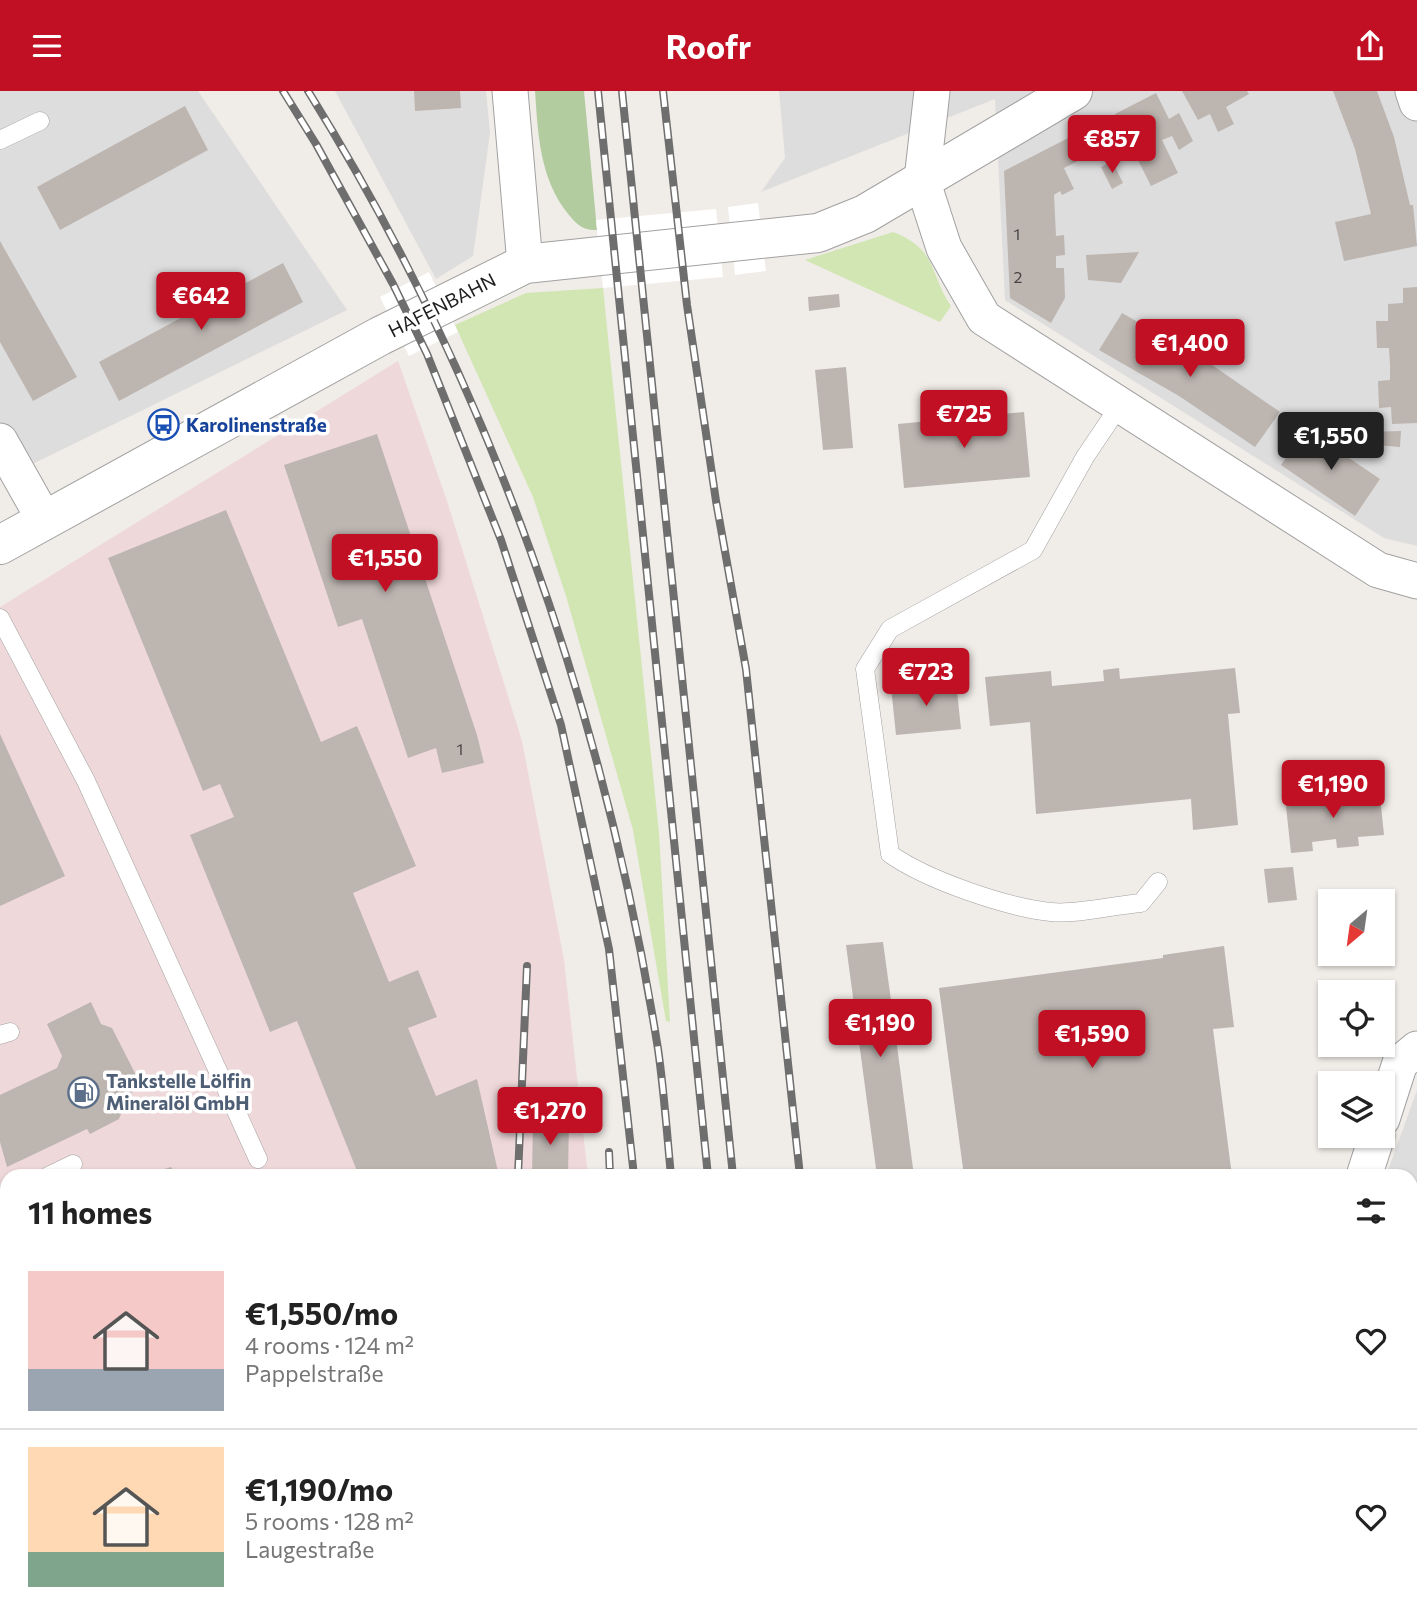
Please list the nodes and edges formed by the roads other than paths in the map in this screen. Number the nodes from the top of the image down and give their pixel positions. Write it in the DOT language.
graph roads {
  1 [pos="510,91"];
  2 [pos="932,91"];
  3 [pos="1073,91"];
  4 [pos="1413,91"];
  5 [pos="1417,103"];
  6 [pos="40,121"];
  7 [pos="0,140"];
  8 [pos="922,180"];
  9 [pos="525,264"];
  10 [pos="1120,405"];
  11 [pos="0,441"];
  12 [pos="45,521"];
  13 [pos="0,545"];
  14 [pos="1417,581"];
  15 [pos="0,618"];
  16 [pos="1158,882"];
  17 [pos="1417,1049"];
  18 [pos="1395,1081"];
  19 [pos="1373,1148"];
  20 [pos="258,1159"];
  21 [pos="73,1164"];
  22 [pos="63,1169"];
  23 [pos="1366,1169"];
  1 -- 9 [label="street"];
  2 -- 8 [label="street"];
  3 -- 8 [label="street, HAFENBAHN"];
  4 -- 5 [label="street"];
  6 -- 7 [label="lane"];
  8 -- 9 [label="street, HAFENBAHN"];
  8 -- 10 [label="street"];
  9 -- 12 [label="street, HAFENBAHN"];
  10 -- 14 [label="street"];
  10 -- 16 [label="lane"];
  11 -- 12 [label="street"];
  12 -- 13 [label="street, HAFENBAHN"];
  15 -- 20 [label="lane"];
  17 -- 18 [label="street"];
  19 -- 23 [label="street"];
  21 -- 22 [label="lane"];
}
